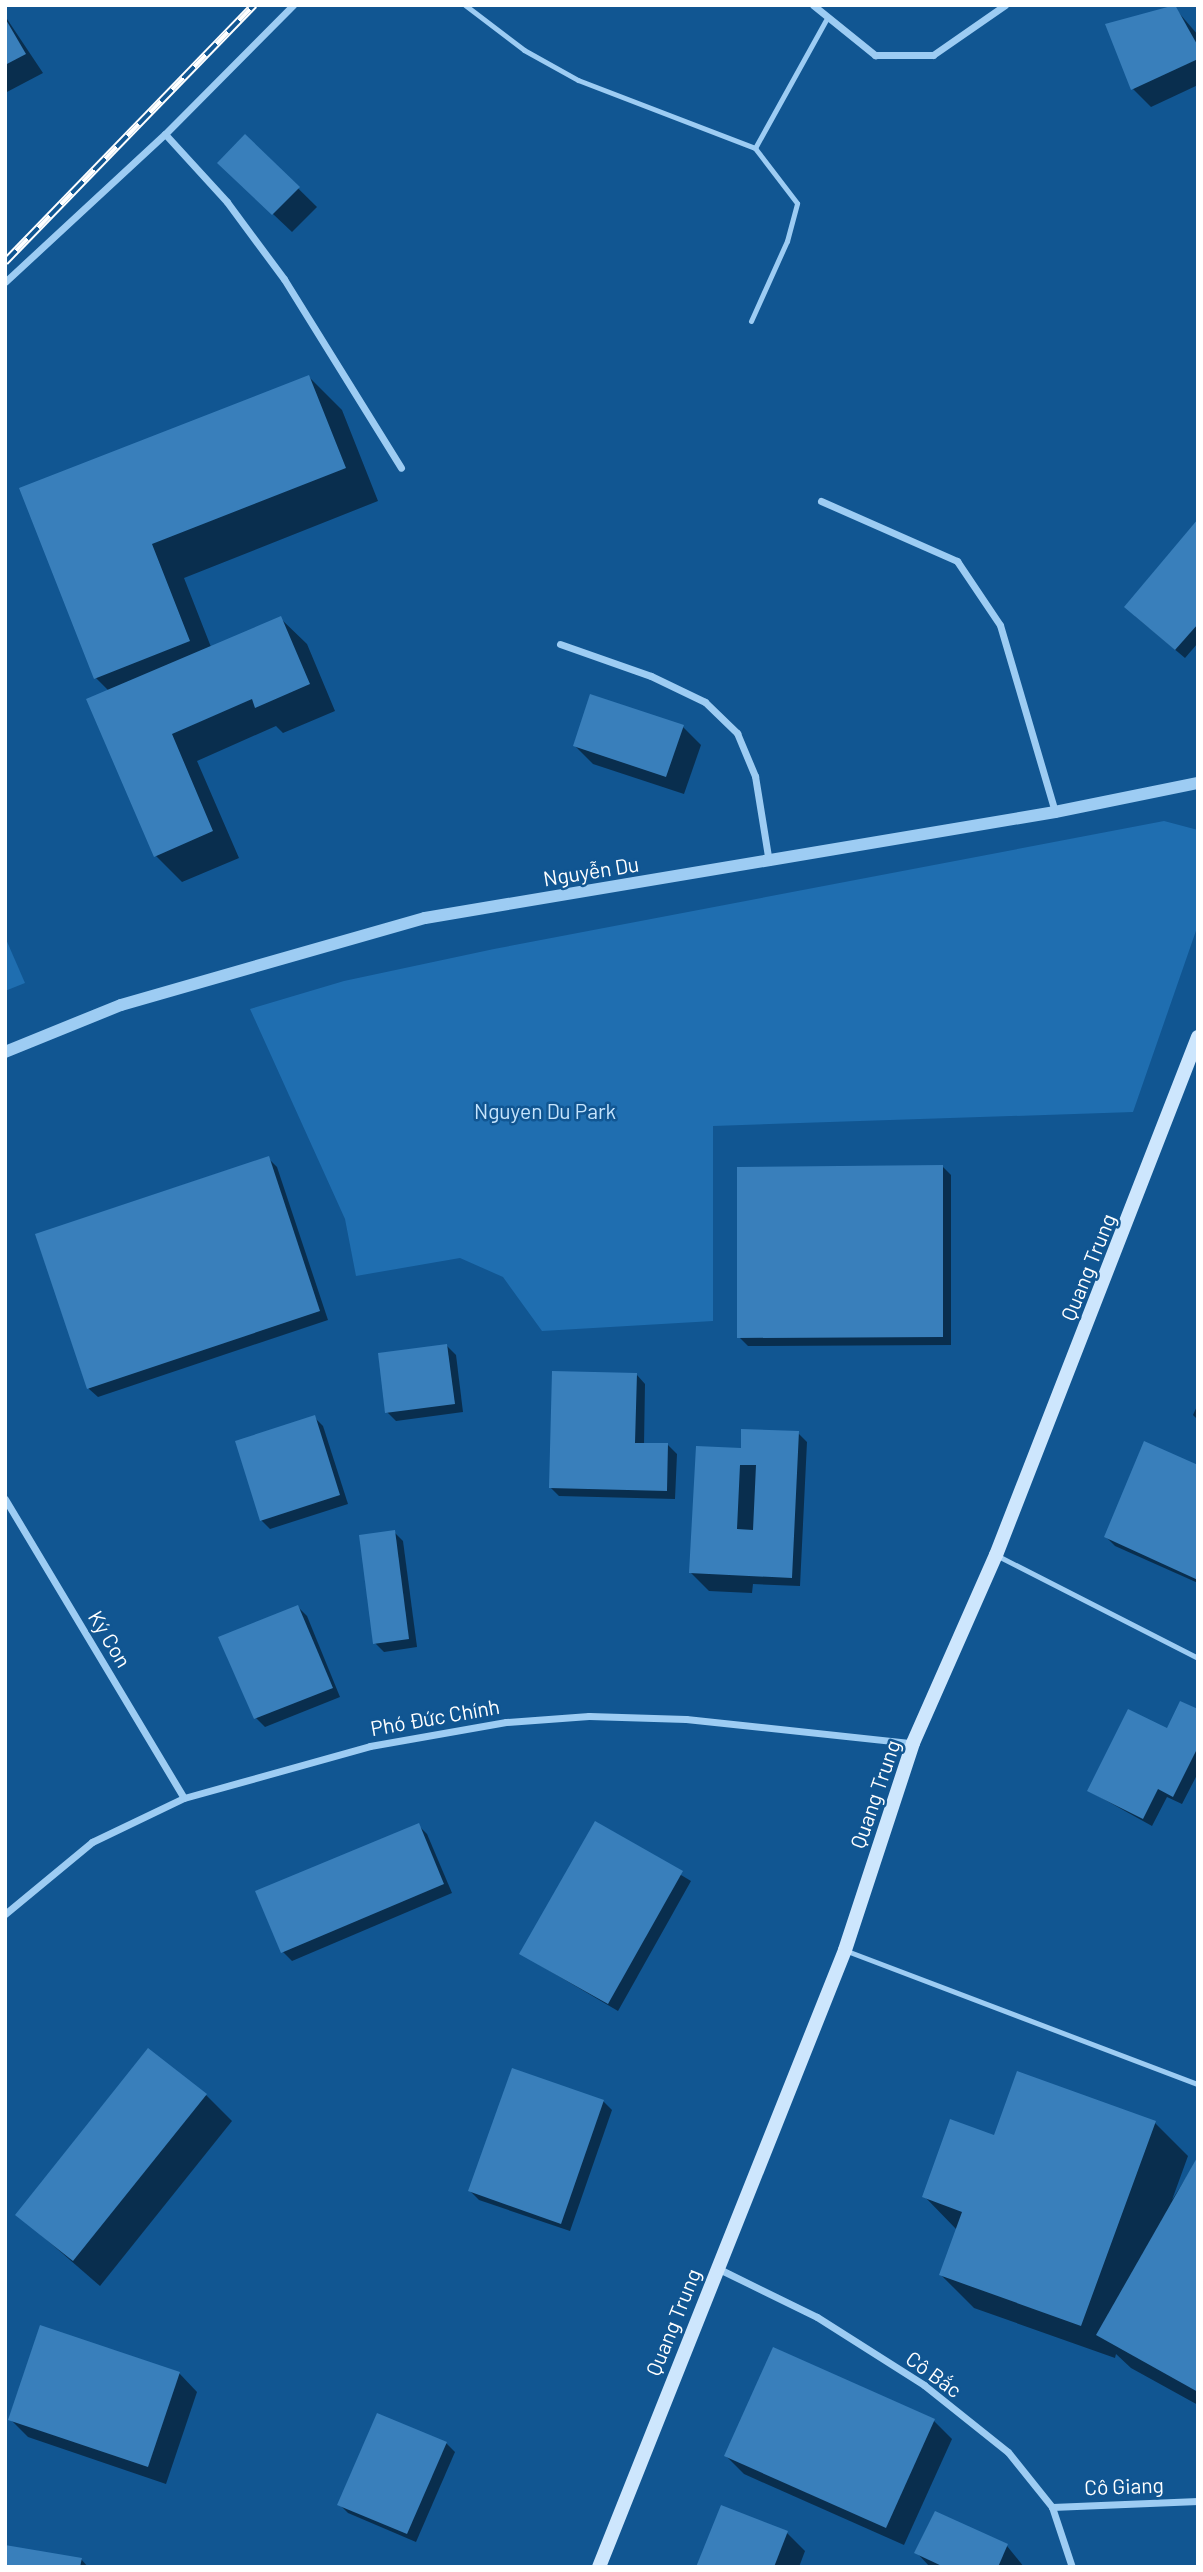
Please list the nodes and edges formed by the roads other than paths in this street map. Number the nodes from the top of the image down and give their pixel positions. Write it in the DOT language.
graph roads {
  1 [pos="293,5"];
  2 [pos="465,5"];
  3 [pos="813,5"];
  4 [pos="1005,5"];
  5 [pos="826,20"];
  6 [pos="165,134"];
  7 [pos="755,148"];
  8 [pos="5,282"];
  9 [pos="751,321"];
  10 [pos="401,468"];
  11 [pos="821,501"];
  12 [pos="560,644"];
  13 [pos="1198,783"];
  14 [pos="1055,812"];
  15 [pos="769,862"];
  16 [pos="1198,1037"];
  17 [pos="5,1052"];
  18 [pos="5,1499"];
  19 [pos="996,1555"];
  20 [pos="1198,1658"];
  21 [pos="913,1743"];
  22 [pos="184,1798"];
  23 [pos="5,1914"];
  24 [pos="845,1950"];
  25 [pos="1198,2084"];
  26 [pos="717,2267"];
  27 [pos="1198,2501"];
  28 [pos="1052,2507"];
  29 [pos="598,2567"];
  30 [pos="1072,2567"];
  1 -- 6 [label="street"];
  2 -- 7 [label="lane"];
  3 -- 5 [label="street"];
  4 -- 5 [label="street"];
  5 -- 7 [label="lane"];
  6 -- 8 [label="street"];
  6 -- 10 [label="street"];
  7 -- 9 [label="lane"];
  11 -- 14 [label="street"];
  12 -- 15 [label="street"];
  13 -- 14 [label="street, Nguyễn Du"];
  14 -- 15 [label="street, Nguyễn Du"];
  15 -- 17 [label="street, Nguyễn Du"];
  16 -- 19 [label="main road, Quang Trung"];
  18 -- 22 [label="street, Ký Con"];
  19 -- 20 [label="lane"];
  19 -- 21 [label="main road, Quang Trung"];
  21 -- 22 [label="street, Phó Đức Chính"];
  21 -- 24 [label="main road, Quang Trung"];
  22 -- 23 [label="street, Phó Đức Chính"];
  24 -- 25 [label="lane"];
  24 -- 26 [label="main road, Quang Trung"];
  26 -- 28 [label="street, Cô Bắc"];
  26 -- 29 [label="main road, Quang Trung"];
  27 -- 28 [label="street, Cô Giang"];
  28 -- 30 [label="street, Cô Bắc"];
}
